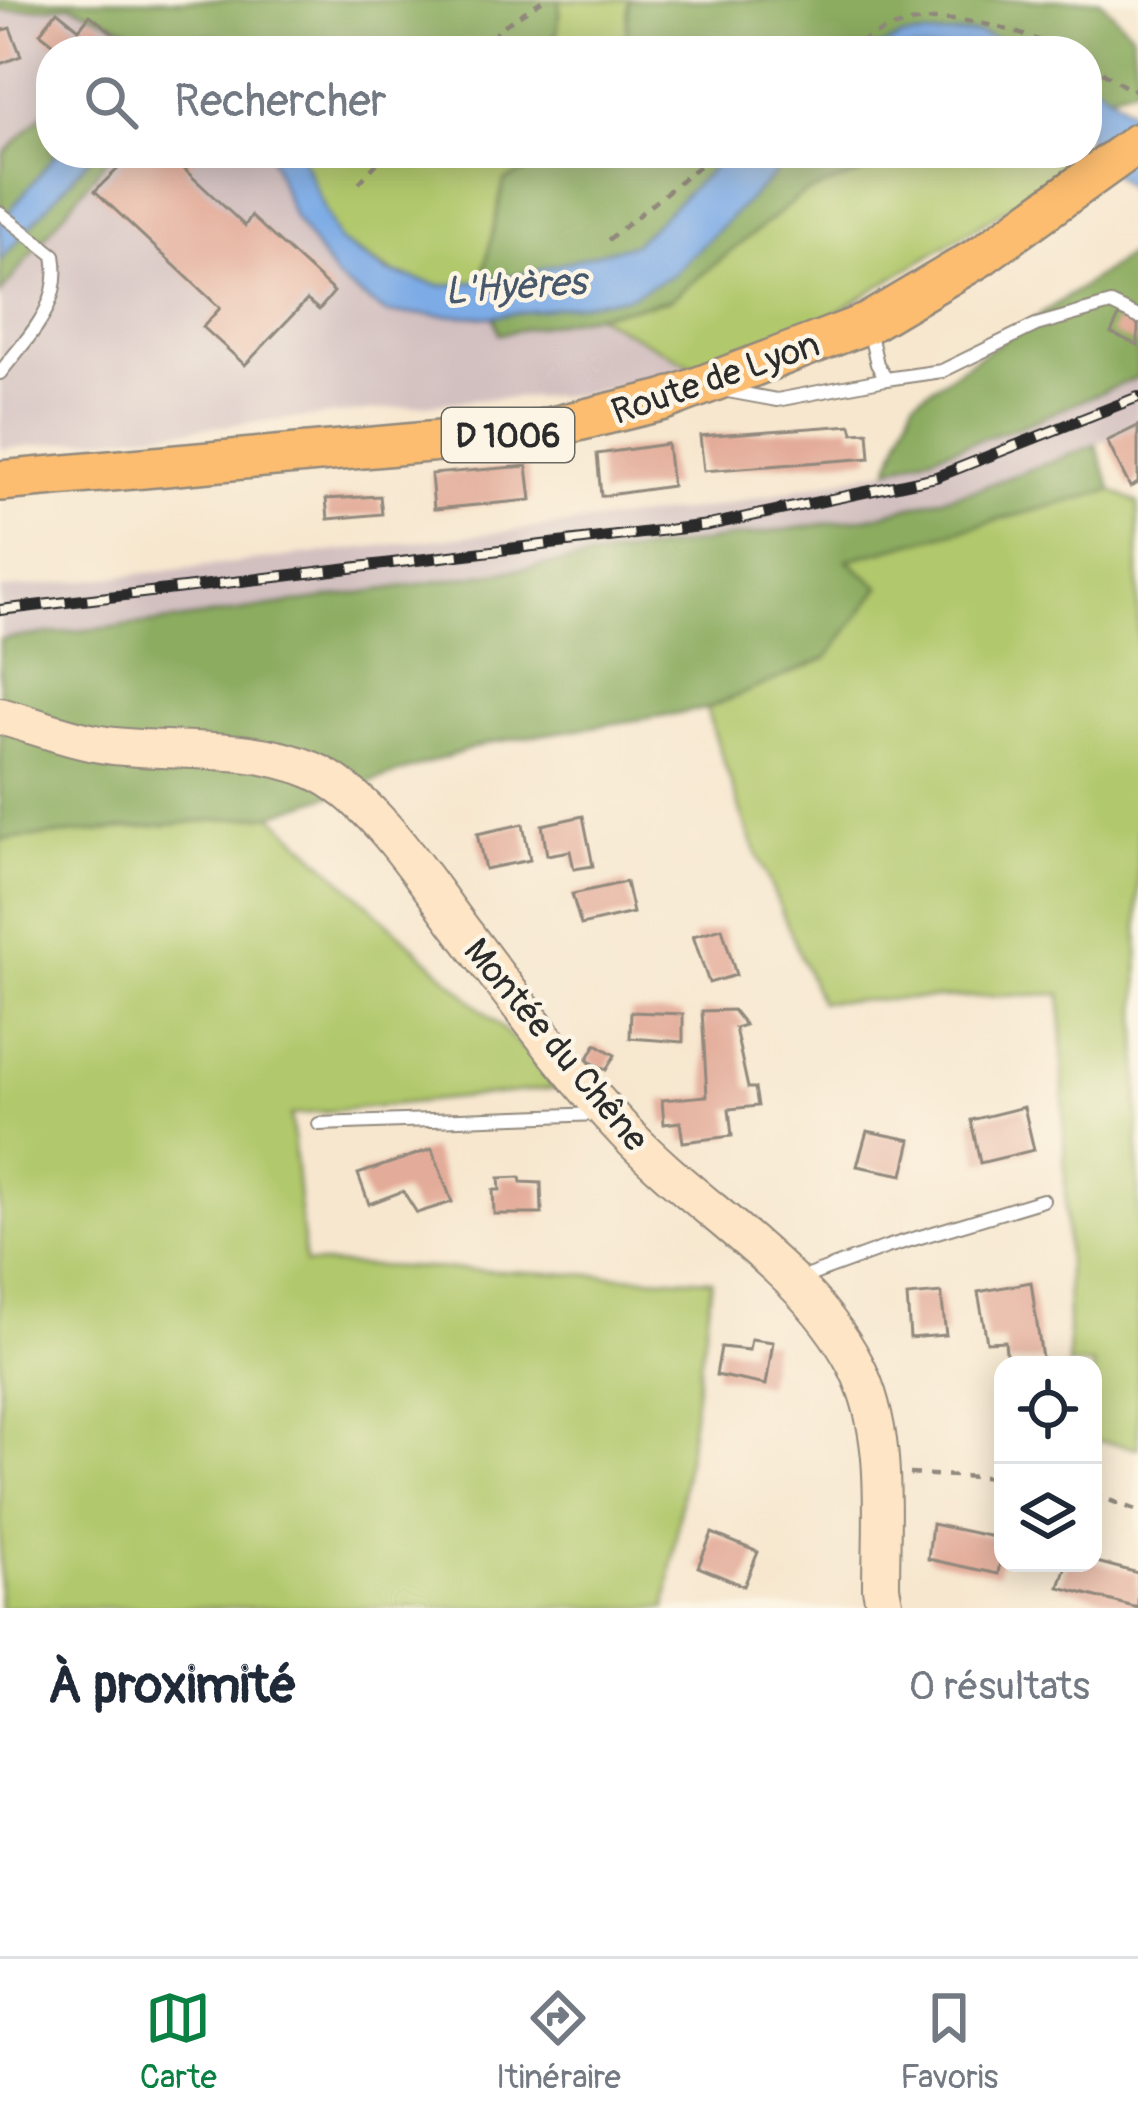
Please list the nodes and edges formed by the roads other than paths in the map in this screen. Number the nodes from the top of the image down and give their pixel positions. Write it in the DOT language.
graph roads {
  1 [pos="1138,143"];
  2 [pos="0,213"];
  3 [pos="1138,317"];
  4 [pos="868,323"];
  5 [pos="0,374"];
  6 [pos="886,379"];
  7 [pos="702,386"];
  8 [pos="0,481"];
  9 [pos="0,716"];
  10 [pos="609,1114"];
  11 [pos="319,1124"];
  12 [pos="1043,1200"];
  13 [pos="790,1282"];
  14 [pos="885,1608"];
  1 -- 4 [label="main road, Route de Lyon / D 1006"];
  2 -- 5 [label="lane"];
  3 -- 6 [label="lane"];
  4 -- 6 [label="lane"];
  4 -- 7 [label="main road, Route de Lyon / D 1006"];
  6 -- 7 [label="lane"];
  7 -- 8 [label="main road, Route de Lyon / D 1006"];
  9 -- 10 [label="street, Montée du Chêne"];
  10 -- 11 [label="lane"];
  10 -- 13 [label="street, Montée du Chêne"];
  12 -- 13 [label="lane"];
  13 -- 14 [label="street, Montée du Chêne"];
}
